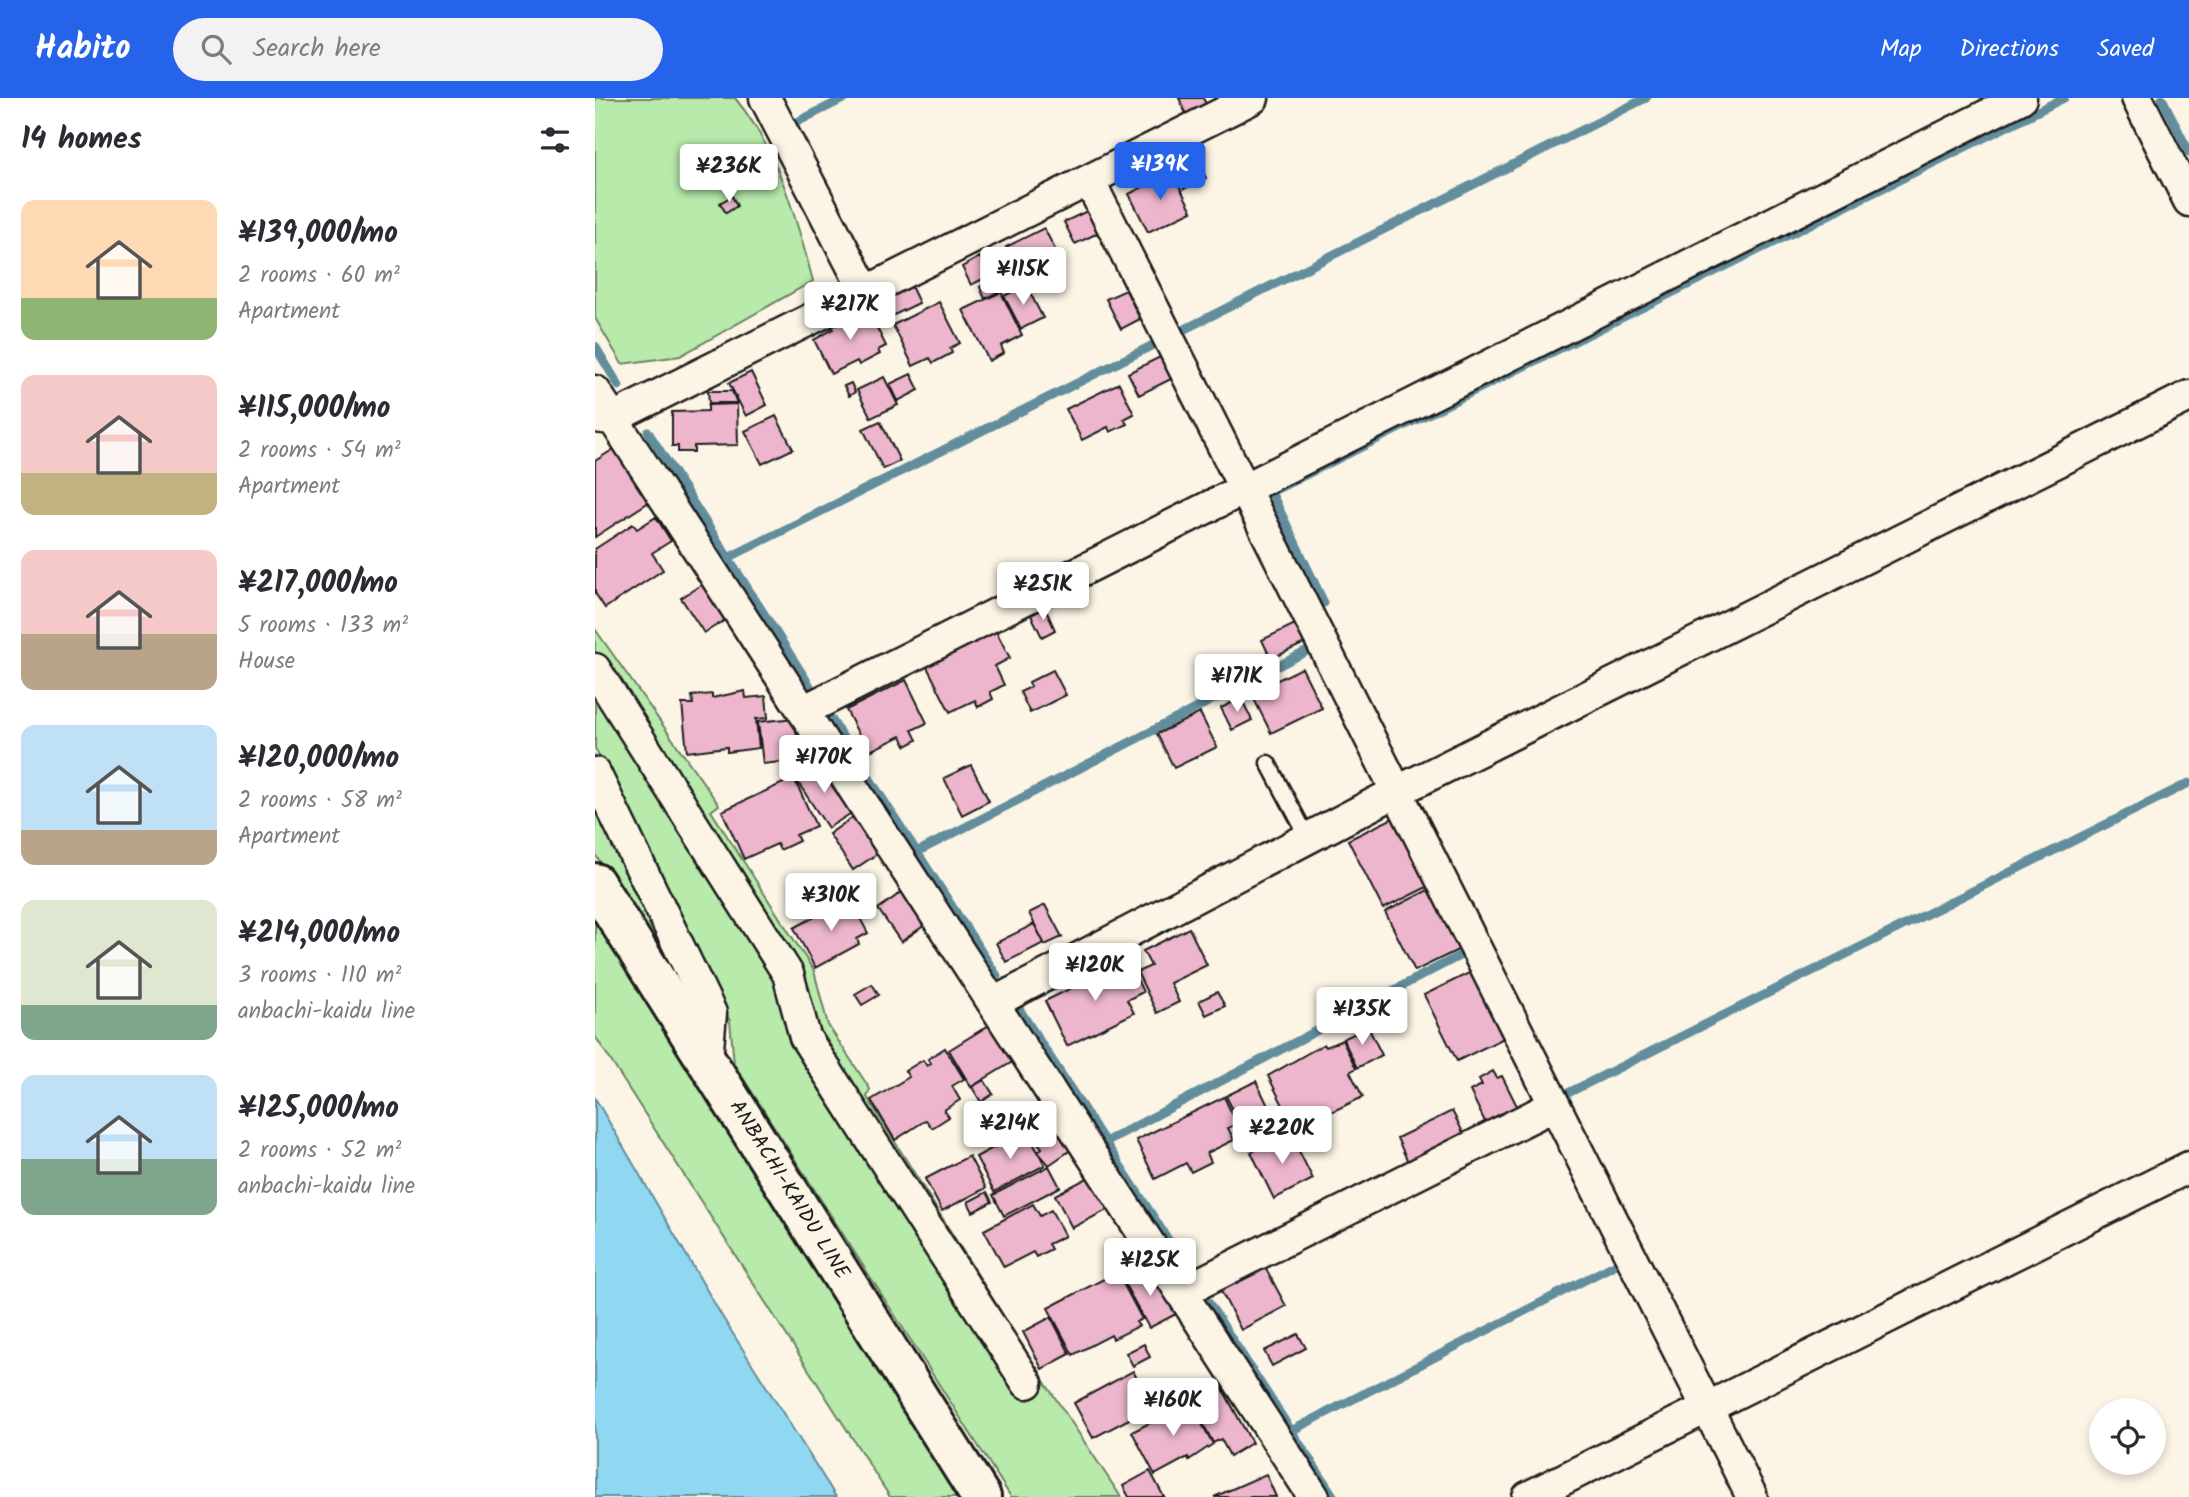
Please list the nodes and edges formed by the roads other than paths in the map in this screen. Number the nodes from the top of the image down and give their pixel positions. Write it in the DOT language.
graph roads {
  1 [pos="765,98"];
  2 [pos="1253,98"];
  3 [pos="2021,98"];
  4 [pos="2137,98"];
  5 [pos="1089,180"];
  6 [pos="2189,201"];
  7 [pos="865,291"];
  8 [pos="595,391"];
  9 [pos="2189,396"];
  10 [pos="603,418"];
  11 [pos="1245,489"];
  12 [pos="595,669"];
  13 [pos="803,711"];
  14 [pos="1268,763"];
  15 [pos="595,773"];
  16 [pos="1398,791"];
  17 [pos="1308,838"];
  18 [pos="595,883"];
  19 [pos="993,1003"];
  20 [pos="707,1060"];
  21 [pos="1553,1106"];
  22 [pos="2189,1167"];
  23 [pos="1182,1292"];
  24 [pos="1027,1384"];
  25 [pos="1708,1409"];
  26 [pos="981,1497"];
  27 [pos="1314,1497"];
  28 [pos="1528,1497"];
  29 [pos="1752,1497"];
  1 -- 7 [label="street"];
  2 -- 5 [label="street"];
  3 -- 11 [label="street"];
  4 -- 6 [label="street"];
  5 -- 7 [label="street"];
  5 -- 11 [label="street"];
  7 -- 10 [label="street"];
  8 -- 10 [label="street"];
  9 -- 16 [label="street"];
  10 -- 13 [label="street"];
  11 -- 13 [label="street"];
  11 -- 16 [label="street"];
  12 -- 24 [label="street"];
  13 -- 19 [label="street"];
  14 -- 17 [label="lane"];
  15 -- 20 [label="street"];
  16 -- 17 [label="street"];
  16 -- 21 [label="street"];
  17 -- 19 [label="street"];
  18 -- 20 [label="main road, ANBACHI-KAIDU LINE"];
  19 -- 23 [label="street"];
  20 -- 26 [label="main road, ANBACHI-KAIDU LINE"];
  21 -- 23 [label="street"];
  21 -- 25 [label="street"];
  22 -- 25 [label="street"];
  23 -- 27 [label="street"];
  25 -- 28 [label="street"];
  25 -- 29 [label="street"];
}
